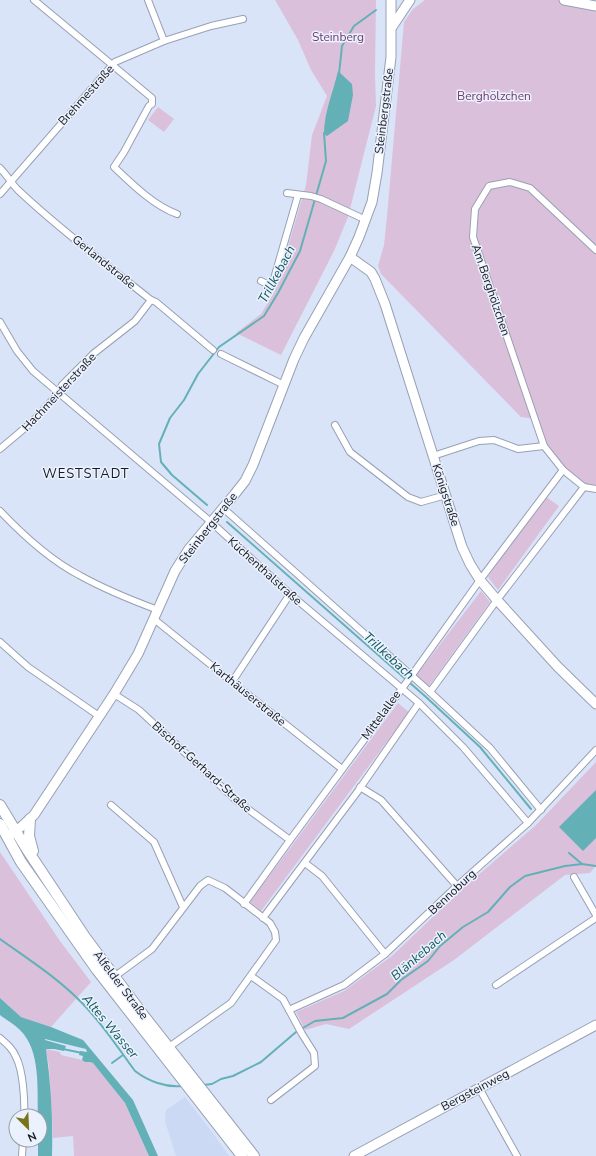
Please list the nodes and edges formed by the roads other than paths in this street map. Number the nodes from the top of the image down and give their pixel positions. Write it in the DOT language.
graph roads {
  1 [pos="34,0"];
  2 [pos="148,0"];
  3 [pos="391,0"];
  4 [pos="410,0"];
  5 [pos="564,0"];
  6 [pos="596,6"];
  7 [pos="243,19"];
  8 [pos="391,28"];
  9 [pos="164,41"];
  10 [pos="111,65"];
  11 [pos="0,168"];
  12 [pos="11,180"];
  13 [pos="287,193"];
  14 [pos="0,194"];
  15 [pos="298,195"];
  16 [pos="177,214"];
  17 [pos="366,220"];
  18 [pos="596,250"];
  19 [pos="350,256"];
  20 [pos="261,281"];
  21 [pos="151,300"];
  22 [pos="0,322"];
  23 [pos="213,350"];
  24 [pos="221,354"];
  25 [pos="284,385"];
  26 [pos="59,393"];
  27 [pos="335,425"];
  28 [pos="544,446"];
  29 [pos="0,450"];
  30 [pos="433,456"];
  31 [pos="563,470"];
  32 [pos="584,487"];
  33 [pos="596,489"];
  34 [pos="446,495"];
  35 [pos="223,508"];
  36 [pos="0,511"];
  37 [pos="211,522"];
  38 [pos="480,580"];
  39 [pos="290,594"];
  40 [pos="497,600"];
  41 [pos="156,614"];
  42 [pos="0,642"];
  43 [pos="412,675"];
  44 [pos="232,682"];
  45 [pos="401,689"];
  46 [pos="430,692"];
  47 [pos="114,694"];
  48 [pos="419,703"];
  49 [pos="596,704"];
  50 [pos="99,716"];
  51 [pos="596,750"];
  52 [pos="342,769"];
  53 [pos="360,787"];
  54 [pos="0,805"];
  55 [pos="112,805"];
  56 [pos="541,810"];
  57 [pos="30,819"];
  58 [pos="528,823"];
  59 [pos="0,824"];
  60 [pos="11,834"];
  61 [pos="290,840"];
  62 [pos="305,863"];
  63 [pos="38,866"];
  64 [pos="574,877"];
  65 [pos="457,886"];
  66 [pos="244,904"];
  67 [pos="183,907"];
  68 [pos="596,917"];
  69 [pos="263,918"];
  70 [pos="385,954"];
  71 [pos="251,976"];
  72 [pos="114,977"];
  73 [pos="496,985"];
  74 [pos="289,1010"];
  75 [pos="596,1025"];
  76 [pos="0,1038"];
  77 [pos="169,1048"];
  78 [pos="193,1086"];
  79 [pos="479,1088"];
  80 [pos="271,1100"];
  81 [pos="25,1108"];
  82 [pos="242,1156"];
  83 [pos="254,1156"];
  84 [pos="354,1156"];
  85 [pos="517,1156"];
  1 -- 10 [label="street"];
  2 -- 9 [label="street"];
  3 -- 8 [label="main road, Steinbergstraße"];
  4 -- 8 [label="main road"];
  5 -- 6 [label="main road"];
  7 -- 9 [label="street, Brehmestraße"];
  8 -- 17 [label="main road, Steinbergstraße"];
  9 -- 10 [label="street, Brehmestraße"];
  10 -- 12 [label="street, Brehmestraße"];
  10 -- 16 [label="street"];
  11 -- 12 [label="street, Gerlandstraße"];
  12 -- 14 [label="street, Brehmestraße"];
  12 -- 21 [label="street, Gerlandstraße"];
  13 -- 15 [label="street"];
  15 -- 17 [label="street"];
  15 -- 20 [label="street"];
  17 -- 19 [label="main road, Steinbergstraße"];
  18 -- 28 [label="street, Am Berghölzchen"];
  19 -- 25 [label="main road, Steinbergstraße"];
  19 -- 30 [label="main road, Königstraße"];
  21 -- 23 [label="street, Gerlandstraße"];
  21 -- 26 [label="street, Hachmeisterstraße"];
  22 -- 26 [label="street, Küchenthalstraße"];
  24 -- 25 [label="street"];
  25 -- 35 [label="main road, Steinbergstraße"];
  26 -- 29 [label="street, Hachmeisterstraße"];
  26 -- 37 [label="street, Küchenthalstraße"];
  27 -- 34 [label="street"];
  28 -- 30 [label="street"];
  28 -- 31 [label="street, Am Berghölzchen"];
  30 -- 34 [label="main road, Königstraße"];
  31 -- 32 [label="street, Am Berghölzchen"];
  31 -- 38 [label="street, Mittelallee"];
  32 -- 33 [label="street"];
  32 -- 40 [label="street"];
  34 -- 38 [label="main road, Königstraße"];
  35 -- 37 [label="main road, Steinbergstraße"];
  35 -- 43 [label="street, Küchenthalstraße"];
  36 -- 41 [label="street, Karthäuserstraße"];
  37 -- 39 [label="street, Küchenthalstraße"];
  37 -- 41 [label="main road, Steinbergstraße"];
  38 -- 40 [label="main road, Königstraße"];
  38 -- 43 [label="street, Mittelallee"];
  39 -- 44 [label="street"];
  39 -- 45 [label="street, Küchenthalstraße"];
  40 -- 46 [label="street"];
  40 -- 49 [label="main road, Königstraße"];
  41 -- 44 [label="street, Karthäuserstraße"];
  41 -- 47 [label="main road, Steinbergstraße"];
  42 -- 50 [label="street"];
  43 -- 45 [label="street, Mittelallee"];
  43 -- 46 [label="street, Küchenthalstraße"];
  44 -- 52 [label="street, Karthäuserstraße"];
  45 -- 48 [label="street, Küchenthalstraße"];
  45 -- 52 [label="street, Mittelallee"];
  46 -- 56 [label="street, Küchenthalstraße"];
  47 -- 50 [label="main road, Steinbergstraße"];
  47 -- 61 [label="street, Bischof-Gerhard-Straße"];
  48 -- 53 [label="street, Mittelallee"];
  48 -- 58 [label="street, Küchenthalstraße"];
  50 -- 57 [label="main road, Steinbergstraße"];
  51 -- 56 [label="street, Bennoburg"];
  52 -- 61 [label="street, Mittelallee"];
  53 -- 62 [label="street, Mittelallee"];
  53 -- 65 [label="street"];
  54 -- 60 [label="main road, Alfelder Straße"];
  55 -- 67 [label="street"];
  56 -- 58 [label="street, Bennoburg"];
  57 -- 60 [label="main road, Steinbergstraße"];
  57 -- 63 [label="main road"];
  58 -- 65 [label="street, Bennoburg"];
  59 -- 60 [label="main road, Alfelder Straße"];
  60 -- 63 [label="main road, Alfelder Straße"];
  60 -- 78 [label="main road, Alfelder Straße"];
  61 -- 66 [label="street, Mittelallee"];
  62 -- 69 [label="street, Mittelallee"];
  62 -- 70 [label="street"];
  63 -- 72 [label="main road, Alfelder Straße"];
  64 -- 68 [label="street"];
  65 -- 70 [label="street, Bennoburg"];
  66 -- 67 [label="street"];
  66 -- 69 [label="street"];
  67 -- 72 [label="street"];
  68 -- 73 [label="street"];
  69 -- 71 [label="street"];
  70 -- 74 [label="street, Bennoburg"];
  71 -- 74 [label="street"];
  71 -- 77 [label="street"];
  72 -- 77 [label="main road, Alfelder Straße"];
  74 -- 80 [label="street"];
  75 -- 79 [label="main road, Bergsteinweg"];
  76 -- 81 [label="street"];
  77 -- 78 [label="main road, Alfelder Straße"];
  78 -- 82 [label="main road, Alfelder Straße"];
  78 -- 83 [label="main road, Alfelder Straße"];
  79 -- 84 [label="main road, Bergsteinweg"];
  79 -- 85 [label="street"];
}
